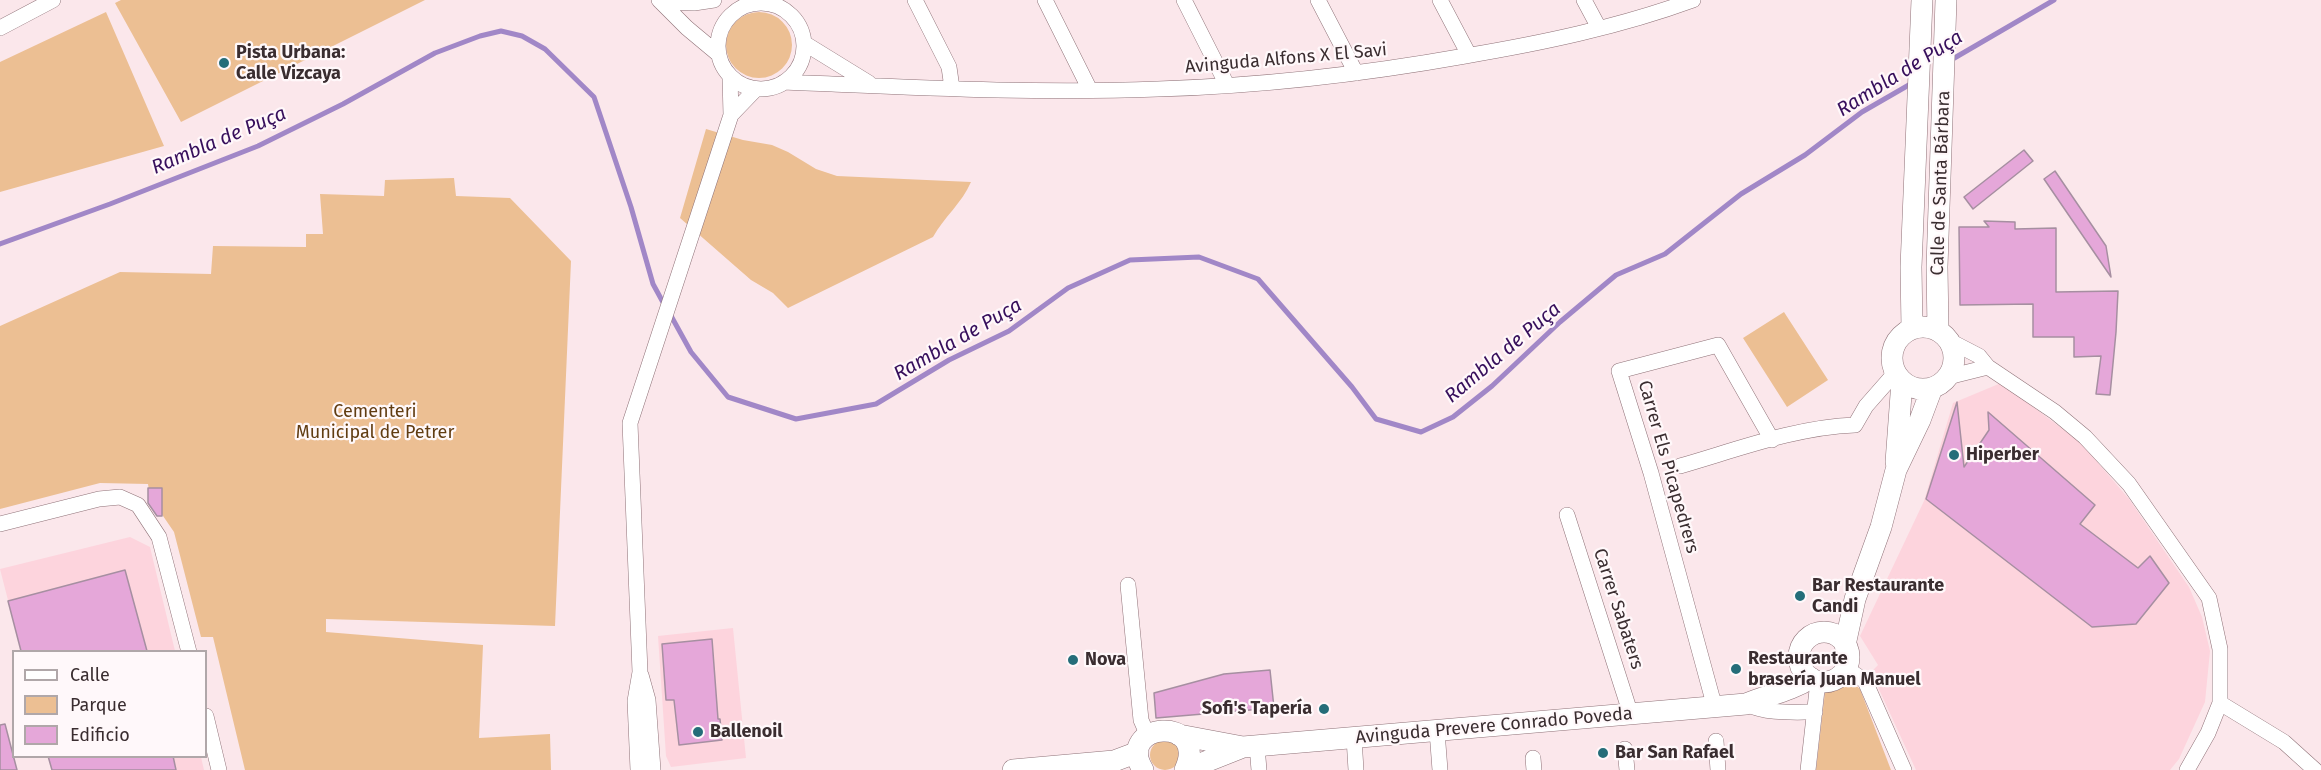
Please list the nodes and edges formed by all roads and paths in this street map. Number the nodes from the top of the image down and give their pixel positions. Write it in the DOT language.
graph roads {
  1 [pos="53,0"];
  2 [pos="714,0"];
  3 [pos="915,0"];
  4 [pos="1045,0"];
  5 [pos="1184,0"];
  6 [pos="1318,0"];
  7 [pos="1440,0"];
  8 [pos="1584,0"];
  9 [pos="1693,0"];
  10 [pos="1922,0"];
  11 [pos="1946,0"];
  12 [pos="660,1"];
  13 [pos="781,3"];
  14 [pos="0,28"];
  15 [pos="1599,28"];
  16 [pos="804,44"];
  17 [pos="717,53"];
  18 [pos="1468,55"];
  19 [pos="1356,74"];
  20 [pos="730,77"];
  21 [pos="784,82"];
  22 [pos="1227,85"];
  23 [pos="874,86"];
  24 [pos="952,88"];
  25 [pos="756,89"];
  26 [pos="1090,90"];
  27 [pos="731,115"];
  28 [pos="1912,328"];
  29 [pos="1944,335"];
  30 [pos="1988,367"];
  31 [pos="1898,377"];
  32 [pos="1940,382"];
  33 [pos="1772,440"];
  34 [pos="1680,466"];
  35 [pos="1896,470"];
  36 [pos="1567,515"];
  37 [pos="0,524"];
  38 [pos="1128,585"];
  39 [pos="1837,639"];
  40 [pos="189,650"];
  41 [pos="1846,668"];
  42 [pos="640,672"];
  43 [pos="1810,674"];
  44 [pos="1755,700"];
  45 [pos="2220,704"];
  46 [pos="1715,708"];
  47 [pos="1815,712"];
  48 [pos="1631,715"];
  49 [pos="207,720"];
  50 [pos="1437,731"];
  51 [pos="1179,735"];
  52 [pos="1354,738"];
  53 [pos="1716,741"];
  54 [pos="1250,747"];
  55 [pos="1625,749"];
  56 [pos="1143,756"];
  57 [pos="219,770"];
  58 [pos="638,770"];
  59 [pos="653,770"];
  60 [pos="1013,770"];
  61 [pos="1185,770"];
  62 [pos="1259,770"];
  63 [pos="1356,770"];
  64 [pos="1440,770"];
  65 [pos="1627,770"];
  66 [pos="1718,770"];
  67 [pos="1808,770"];
  68 [pos="1904,770"];
  69 [pos="2187,770"];
  70 [pos="2315,770"];
  1 -- 14 [label="street"];
  2 -- 12 [label="street"];
  3 -- 24 [label="street"];
  4 -- 26 [label="street"];
  5 -- 22 [label="street"];
  6 -- 19 [label="street"];
  7 -- 18 [label="street"];
  8 -- 15 [label="street"];
  9 -- 15 [label="street, Avinguda Alfons X El Savi"];
  10 -- 28 [label="street, Calle de Santa Bárbara"];
  11 -- 29 [label="street, Calle de Santa Bárbara"];
  12 -- 17 [label="street"];
  13 -- 16 [label="street"];
  13 -- 17 [label="street"];
  15 -- 18 [label="street, Avinguda Alfons X El Savi"];
  16 -- 21 [label="street"];
  16 -- 23 [label="street, Avinguda Alfons X El Savi"];
  17 -- 20 [label="street"];
  18 -- 19 [label="street, Avinguda Alfons X El Savi"];
  19 -- 22 [label="street, Avinguda Alfons X El Savi"];
  20 -- 25 [label="street"];
  20 -- 27 [label="street"];
  21 -- 23 [label="street, Avinguda Alfons X El Savi"];
  21 -- 25 [label="street"];
  22 -- 26 [label="street, Avinguda Alfons X El Savi"];
  23 -- 24 [label="street, Avinguda Alfons X El Savi"];
  24 -- 26 [label="street, Avinguda Alfons X El Savi"];
  25 -- 27 [label="street"];
  27 -- 42 [label="street"];
  28 -- 29 [label="street"];
  28 -- 31 [label="street"];
  29 -- 30 [label="street"];
  29 -- 32 [label="street"];
  30 -- 32 [label="street"];
  30 -- 45 [label="street"];
  31 -- 32 [label="street"];
  31 -- 33 [label="street"];
  31 -- 35 [label="street"];
  32 -- 35 [label="street"];
  33 -- 34 [label="street"];
  33 -- 46 [label="street, Carrer Els Picapedrers"];
  35 -- 39 [label="street"];
  36 -- 48 [label="street, Carrer Sabaters"];
  37 -- 40 [label="street"];
  38 -- 56 [label="street"];
  39 -- 41 [label="street"];
  39 -- 43 [label="street"];
  41 -- 43 [label="street"];
  41 -- 68 [label="street"];
  42 -- 58 [label="street"];
  42 -- 59 [label="street"];
  43 -- 44 [label="street"];
  43 -- 47 [label="street"];
  44 -- 46 [label="street, Avinguda Prevere Conrado Poveda"];
  44 -- 47 [label="street, Avinguda Prevere Conrado Poveda"];
  45 -- 69 [label="street"];
  45 -- 70 [label="street"];
  46 -- 48 [label="street, Avinguda Prevere Conrado Poveda"];
  47 -- 67 [label="street"];
  48 -- 50 [label="street, Avinguda Prevere Conrado Poveda"];
  49 -- 57 [label="street"];
  50 -- 52 [label="street, Avinguda Prevere Conrado Poveda"];
  50 -- 64 [label="street"];
  51 -- 54 [label="street, Avinguda Prevere Conrado Poveda"];
  51 -- 56 [label="street, Avinguda Prevere Conrado Poveda"];
  51 -- 61 [label="street"];
  52 -- 54 [label="street, Avinguda Prevere Conrado Poveda"];
  52 -- 63 [label="street"];
  53 -- 66 [label="street"];
  54 -- 61 [label="street, Avinguda Prevere Conrado Poveda"];
  54 -- 62 [label="street"];
  55 -- 65 [label="street"];
  56 -- 60 [label="street"];
}
